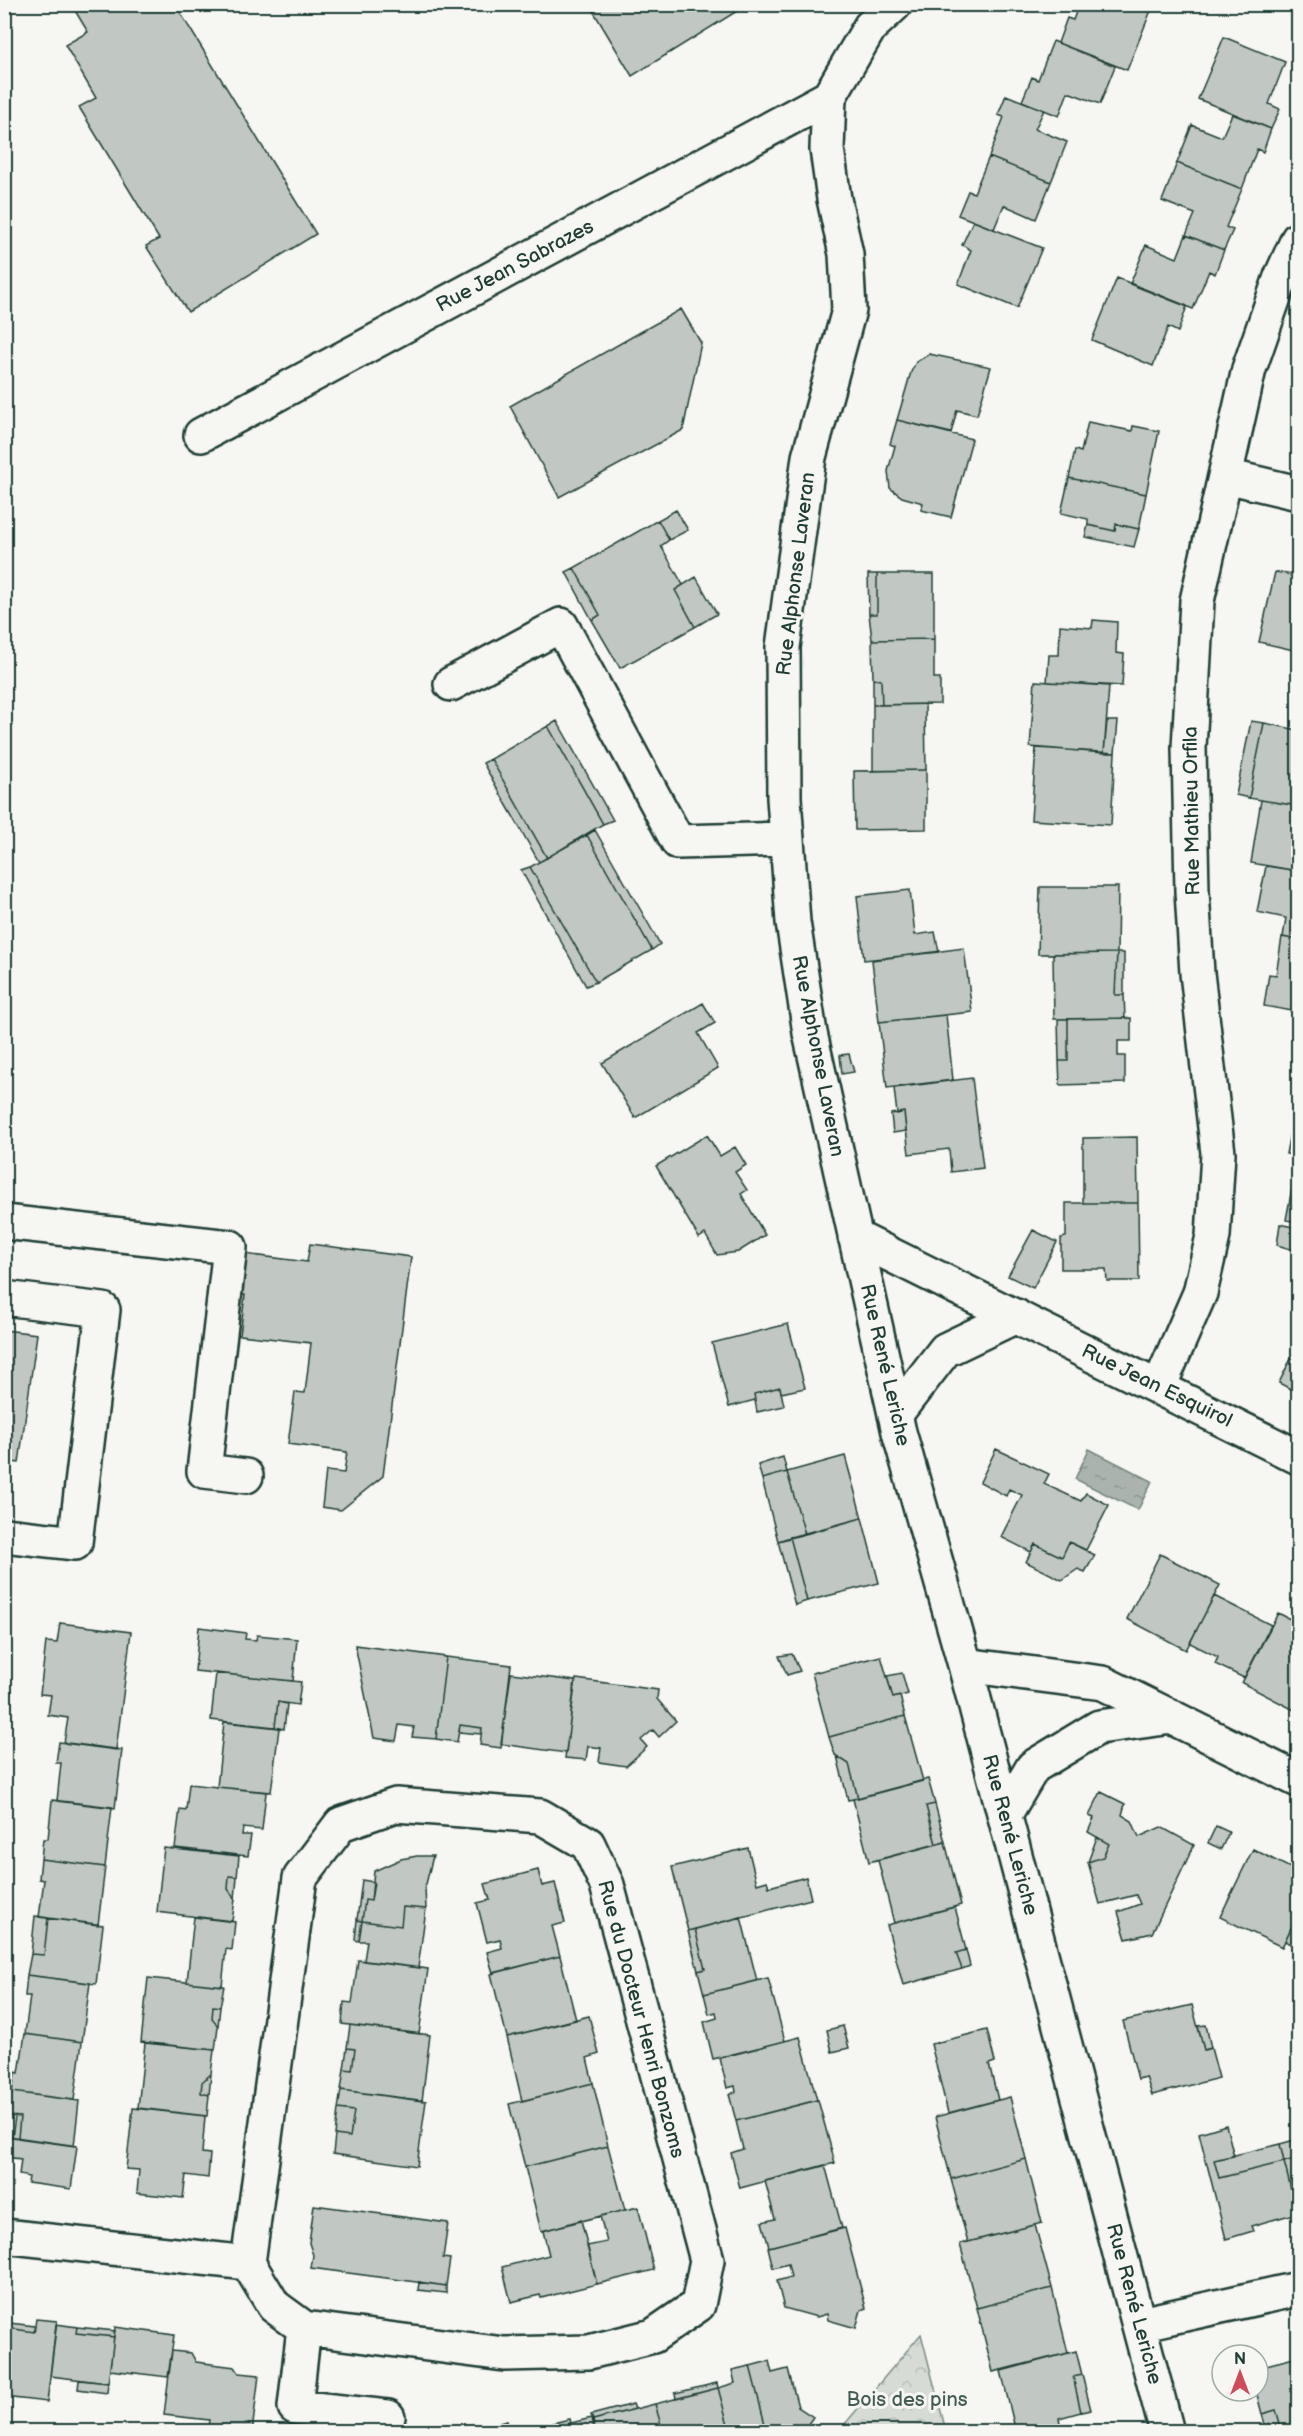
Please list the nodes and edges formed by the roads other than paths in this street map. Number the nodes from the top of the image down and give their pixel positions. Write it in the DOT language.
graph roads {
  1 [pos="895,4"];
  2 [pos="829,97"];
  3 [pos="1299,239"];
  4 [pos="201,435"];
  5 [pos="1226,476"];
  6 [pos="1299,493"];
  7 [pos="451,684"];
  8 [pos="786,839"];
  9 [pos="4,1222"];
  10 [pos="855,1237"];
  11 [pos="4,1298"];
  12 [pos="1016,1316"];
  13 [pos="1159,1387"];
  14 [pos="895,1414"];
  15 [pos="1299,1457"];
  16 [pos="246,1476"];
  17 [pos="4,1535"];
  18 [pos="965,1665"];
  19 [pos="1172,1717"];
  20 [pos="1299,1780"];
  21 [pos="1005,1814"];
  22 [pos="4,2236"];
  23 [pos="248,2263"];
  24 [pos="1299,2289"];
  25 [pos="1140,2324"];
  26 [pos="304,2328"];
  27 [pos="388,2417"];
  28 [pos="1167,2432"];
  1 -- 2 [label="street, Rue Alphonse Laveran"];
  2 -- 4 [label="street, Rue Jean Sabrazes"];
  2 -- 8 [label="street, Rue Alphonse Laveran"];
  3 -- 5 [label="street, Rue Mathieu Orfila"];
  5 -- 6 [label="street"];
  5 -- 13 [label="street, Rue Mathieu Orfila"];
  7 -- 8 [label="street"];
  8 -- 10 [label="street, Rue Alphonse Laveran"];
  9 -- 16 [label="street"];
  10 -- 12 [label="street, Rue Jean Esquirol"];
  10 -- 14 [label="street, Rue René Leriche"];
  11 -- 17 [label="street"];
  12 -- 13 [label="street, Rue Jean Esquirol"];
  12 -- 14 [label="street"];
  13 -- 15 [label="street, Rue Jean Esquirol"];
  14 -- 18 [label="street, Rue René Leriche"];
  18 -- 19 [label="street"];
  18 -- 21 [label="street, Rue René Leriche"];
  19 -- 20 [label="street"];
  19 -- 21 [label="street"];
  21 -- 25 [label="street, Rue René Leriche"];
  22 -- 23 [label="street"];
  23 -- 26 [label="street, Rue du Docteur Henri Bonzoms"];
  23 -- 26 [label="street, Rue du Docteur Henri Bonzoms"];
  24 -- 25 [label="street"];
  25 -- 28 [label="street, Rue René Leriche"];
  26 -- 27 [label="street"];
}
